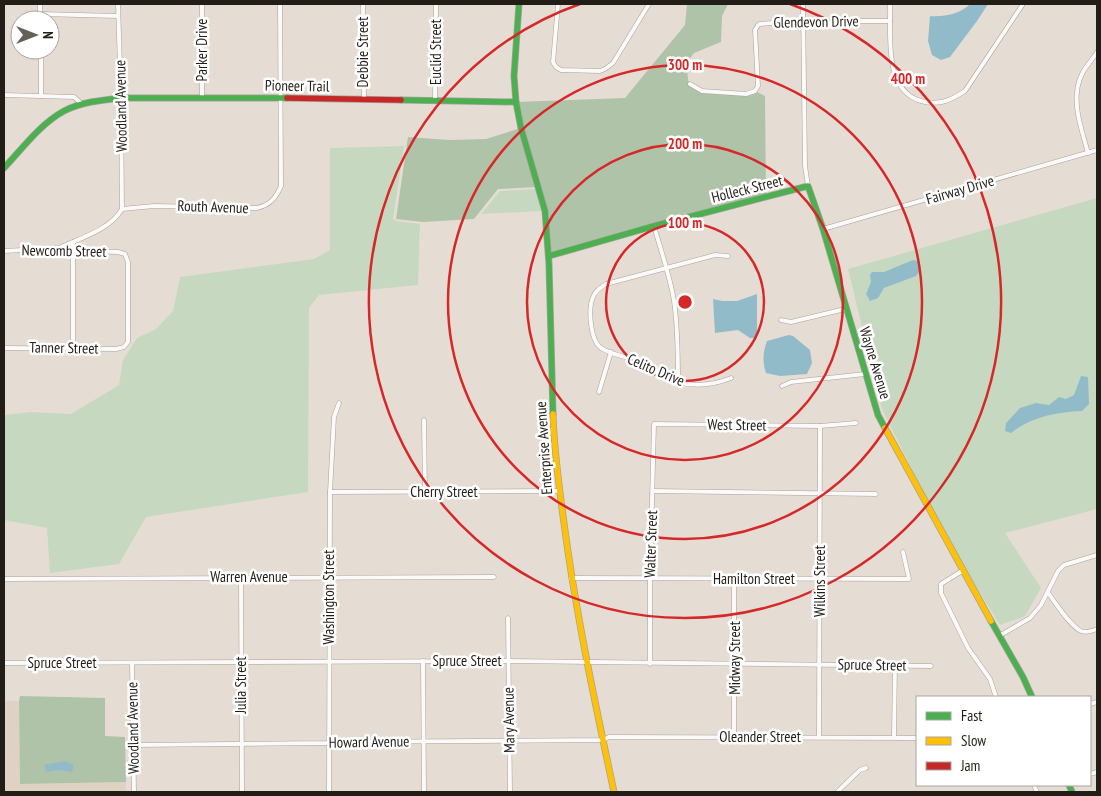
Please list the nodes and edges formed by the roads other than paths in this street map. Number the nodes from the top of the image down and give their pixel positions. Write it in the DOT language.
graph roads {
  1 [pos="118,4"];
  2 [pos="202,4"];
  3 [pos="280,4"];
  4 [pos="363,4"];
  5 [pos="436,4"];
  6 [pos="519,4"];
  7 [pos="558,4"];
  8 [pos="649,4"];
  9 [pos="803,4"];
  10 [pos="890,4"];
  11 [pos="1023,4"];
  12 [pos="60,15"];
  13 [pos="118,16"];
  14 [pos="803,21"];
  15 [pos="890,21"];
  16 [pos="1097,52"];
  17 [pos="41,60"];
  18 [pos="690,84"];
  19 [pos="4,95"];
  20 [pos="42,96"];
  21 [pos="202,97"];
  22 [pos="121,98"];
  23 [pos="280,98"];
  24 [pos="364,100"];
  25 [pos="435,100"];
  26 [pos="516,102"];
  27 [pos="82,104"];
  28 [pos="1097,150"];
  29 [pos="1088,153"];
  30 [pos="4,168"];
  31 [pos="808,186"];
  32 [pos="122,209"];
  33 [pos="654,226"];
  34 [pos="823,230"];
  35 [pos="73,242"];
  36 [pos="59,248"];
  37 [pos="4,251"];
  38 [pos="73,251"];
  39 [pos="549,256"];
  40 [pos="728,256"];
  41 [pos="666,267"];
  42 [pos="845,309"];
  43 [pos="781,320"];
  44 [pos="124,347"];
  45 [pos="4,348"];
  46 [pos="73,348"];
  47 [pos="611,352"];
  48 [pos="865,374"];
  49 [pos="731,378"];
  50 [pos="678,382"];
  51 [pos="782,386"];
  52 [pos="600,392"];
  53 [pos="338,403"];
  54 [pos="424,420"];
  55 [pos="856,423"];
  56 [pos="654,424"];
  57 [pos="820,426"];
  58 [pos="559,491"];
  59 [pos="330,492"];
  60 [pos="425,492"];
  61 [pos="653,492"];
  62 [pos="820,493"];
  63 [pos="876,494"];
  64 [pos="903,552"];
  65 [pos="1097,555"];
  66 [pos="962,571"];
  67 [pos="241,577"];
  68 [pos="494,577"];
  69 [pos="329,578"];
  70 [pos="571,578"];
  71 [pos="734,578"];
  72 [pos="4,579"];
  73 [pos="650,579"];
  74 [pos="820,579"];
  75 [pos="1048,593"];
  76 [pos="508,618"];
  77 [pos="1097,629"];
  78 [pos="999,636"];
  79 [pos="329,661"];
  80 [pos="424,661"];
  81 [pos="507,661"];
  82 [pos="4,663"];
  83 [pos="132,663"];
  84 [pos="241,663"];
  85 [pos="586,663"];
  86 [pos="650,664"];
  87 [pos="735,664"];
  88 [pos="819,664"];
  89 [pos="895,665"];
  90 [pos="931,666"];
  91 [pos="996,696"];
  92 [pos="1032,696"];
  93 [pos="734,737"];
  94 [pos="819,737"];
  95 [pos="894,737"];
  96 [pos="916,738"];
  97 [pos="603,740"];
  98 [pos="424,741"];
  99 [pos="510,741"];
  100 [pos="329,743"];
  101 [pos="241,745"];
  102 [pos="134,746"];
  103 [pos="866,768"];
  104 [pos="134,792"];
  105 [pos="242,792"];
  106 [pos="329,792"];
  107 [pos="424,792"];
  108 [pos="510,792"];
  109 [pos="614,792"];
  110 [pos="837,792"];
  1 -- 13 [label="street, Woodland Avenue"];
  2 -- 21 [label="street, Parker Drive"];
  3 -- 23 [label="street, Routh Avenue"];
  4 -- 24 [label="street, Debbie Street"];
  5 -- 25 [label="street, Euclid Street"];
  6 -- 26 [label="street"];
  7 -- 8 [label="street"];
  9 -- 14 [label="street, Wayne Avenue"];
  10 -- 15 [label="street"];
  11 -- 15 [label="street"];
  12 -- 13 [label="street"];
  13 -- 22 [label="street, Woodland Avenue"];
  14 -- 15 [label="street, Glendevon Drive"];
  14 -- 18 [label="street, Glendevon Drive"];
  14 -- 31 [label="street, Wayne Avenue"];
  16 -- 29 [label="street"];
  17 -- 20 [label="street"];
  19 -- 20 [label="street"];
  20 -- 27 [label="street"];
  21 -- 22 [label="street, Pioneer Trail"];
  21 -- 23 [label="street, Pioneer Trail"];
  22 -- 27 [label="street, Pioneer Trail"];
  22 -- 32 [label="street, Woodland Avenue"];
  23 -- 24 [label="street, Pioneer Trail"];
  23 -- 32 [label="street, Routh Avenue"];
  24 -- 25 [label="street, Pioneer Trail"];
  25 -- 26 [label="street, Pioneer Trail"];
  26 -- 39 [label="street, Enterprise Avenue"];
  27 -- 30 [label="street, Pioneer Trail"];
  28 -- 29 [label="street, Fairway Drive"];
  29 -- 34 [label="street, Fairway Drive"];
  31 -- 33 [label="street, Holleck Street"];
  31 -- 34 [label="street, Wayne Avenue"];
  32 -- 35 [label="street"];
  33 -- 39 [label="street, Holleck Street"];
  33 -- 41 [label="street"];
  34 -- 42 [label="street, Wayne Avenue"];
  35 -- 36 [label="street"];
  35 -- 38 [label="street"];
  36 -- 37 [label="street, Newcomb Street"];
  36 -- 38 [label="street, Newcomb Street"];
  38 -- 44 [label="street, Newcomb Street"];
  38 -- 46 [label="street"];
  39 -- 58 [label="street, Enterprise Avenue"];
  40 -- 41 [label="street"];
  41 -- 47 [label="street"];
  41 -- 50 [label="street"];
  42 -- 43 [label="street"];
  42 -- 48 [label="street, Wayne Avenue"];
  44 -- 46 [label="street, Tanner Street"];
  45 -- 46 [label="street, Tanner Street"];
  47 -- 50 [label="street, Celito Drive"];
  47 -- 52 [label="street"];
  48 -- 51 [label="street"];
  48 -- 66 [label="street, Wayne Avenue"];
  49 -- 50 [label="street, Celito Drive"];
  53 -- 59 [label="street, Washington Street"];
  54 -- 60 [label="street"];
  55 -- 57 [label="street, West Street"];
  56 -- 57 [label="street, West Street"];
  56 -- 61 [label="street, Walter Street"];
  57 -- 62 [label="street, Wilkins Street"];
  58 -- 60 [label="street, Cherry Street"];
  58 -- 70 [label="street, Enterprise Avenue"];
  59 -- 60 [label="street, Cherry Street"];
  59 -- 69 [label="street, Washington Street"];
  61 -- 62 [label="street"];
  61 -- 73 [label="street, Walter Street"];
  62 -- 63 [label="street"];
  62 -- 74 [label="street, Wilkins Street"];
  64 -- 74 [label="street, Hamilton Street"];
  65 -- 75 [label="street"];
  66 -- 78 [label="street, Wayne Avenue"];
  66 -- 91 [label="street"];
  67 -- 69 [label="street, Warren Avenue"];
  67 -- 72 [label="street, Warren Avenue"];
  67 -- 84 [label="street, Julia Street"];
  68 -- 69 [label="street, Warren Avenue"];
  69 -- 79 [label="street, Washington Street"];
  70 -- 73 [label="street, Hamilton Street"];
  70 -- 85 [label="street, Enterprise Avenue"];
  71 -- 73 [label="street, Hamilton Street"];
  71 -- 74 [label="street, Hamilton Street"];
  71 -- 87 [label="street, Midway Street"];
  73 -- 86 [label="street, Walter Street"];
  74 -- 88 [label="street, Wilkins Street"];
  75 -- 77 [label="street"];
  75 -- 78 [label="street"];
  76 -- 81 [label="street, Mary Avenue"];
  78 -- 92 [label="street, Wayne Avenue"];
  79 -- 80 [label="street, Spruce Street"];
  79 -- 84 [label="street, Spruce Street"];
  79 -- 100 [label="street, Washington Street"];
  80 -- 81 [label="street, Spruce Street"];
  80 -- 98 [label="street"];
  81 -- 85 [label="street, Spruce Street"];
  81 -- 99 [label="street, Mary Avenue"];
  82 -- 83 [label="street, Spruce Street"];
  83 -- 84 [label="street, Spruce Street"];
  83 -- 102 [label="street, Woodland Avenue"];
  84 -- 101 [label="street, Julia Street"];
  85 -- 86 [label="street, Spruce Street"];
  85 -- 97 [label="street, Enterprise Avenue"];
  86 -- 87 [label="street, Spruce Street"];
  87 -- 88 [label="street, Spruce Street"];
  87 -- 93 [label="street, Midway Street"];
  88 -- 89 [label="street, Spruce Street"];
  88 -- 94 [label="street, Wilkins Street"];
  89 -- 90 [label="street, Spruce Street"];
  89 -- 95 [label="street"];
  93 -- 94 [label="street, Oleander Street"];
  93 -- 97 [label="street, Oleander Street"];
  94 -- 95 [label="street, Oleander Street"];
  95 -- 96 [label="street, Oleander Street"];
  97 -- 99 [label="street, Howard Avenue"];
  97 -- 109 [label="street, Enterprise Avenue"];
  98 -- 99 [label="street, Howard Avenue"];
  98 -- 100 [label="street, Howard Avenue"];
  98 -- 107 [label="street"];
  99 -- 108 [label="street, Mary Avenue"];
  100 -- 101 [label="street, Howard Avenue"];
  100 -- 106 [label="street, Washington Street"];
  101 -- 102 [label="street, Howard Avenue"];
  101 -- 105 [label="street, Julia Street"];
  102 -- 104 [label="street, Woodland Avenue"];
  103 -- 110 [label="street"];
}
